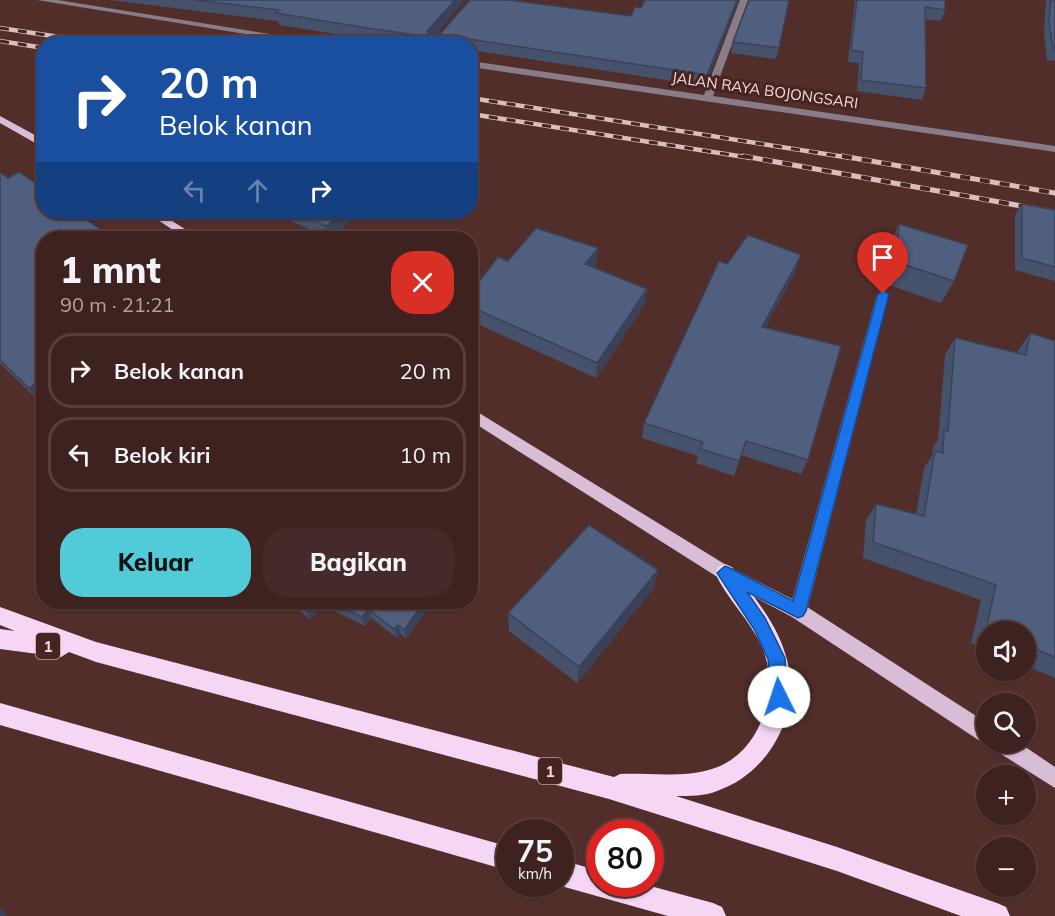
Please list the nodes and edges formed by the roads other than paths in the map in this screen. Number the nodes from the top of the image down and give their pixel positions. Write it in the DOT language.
graph roads {
  1 [pos="41,0"];
  2 [pos="744,0"];
  3 [pos="275,36"];
  4 [pos="478,65"];
  5 [pos="708,97"];
  6 [pos="0,119"];
  7 [pos="36,140"];
  8 [pos="1055,149"];
  9 [pos="162,219"];
  10 [pos="182,231"];
  11 [pos="883,294"];
  12 [pos="478,418"];
  13 [pos="725,573"];
  14 [pos="798,611"];
  15 [pos="0,616"];
  16 [pos="0,639"];
  17 [pos="96,652"];
  18 [pos="0,714"];
  19 [pos="976,727"];
  20 [pos="1017,753"];
  21 [pos="1055,778"];
  22 [pos="609,787"];
  23 [pos="496,855"];
  24 [pos="574,877"];
  25 [pos="712,916"];
  26 [pos="998,916"];
  1 -- 3 [label="street"];
  2 -- 5 [label="street"];
  4 -- 5 [label="street, JALAN RAYA BOJONGSARI"];
  5 -- 8 [label="street, JALAN RAYA BOJONGSARI"];
  6 -- 7 [label="main road"];
  9 -- 10 [label="main road"];
  11 -- 14 [label="street"];
  12 -- 13 [label="main road"];
  13 -- 14 [label="main road"];
  13 -- 22 [label="highway"];
  14 -- 19 [label="main road"];
  15 -- 17 [label="highway"];
  16 -- 17 [label="highway, 1"];
  17 -- 22 [label="highway, 1"];
  18 -- 23 [label="highway"];
  20 -- 21 [label="main road"];
  22 -- 26 [label="highway, 1"];
  24 -- 25 [label="highway"];
}
